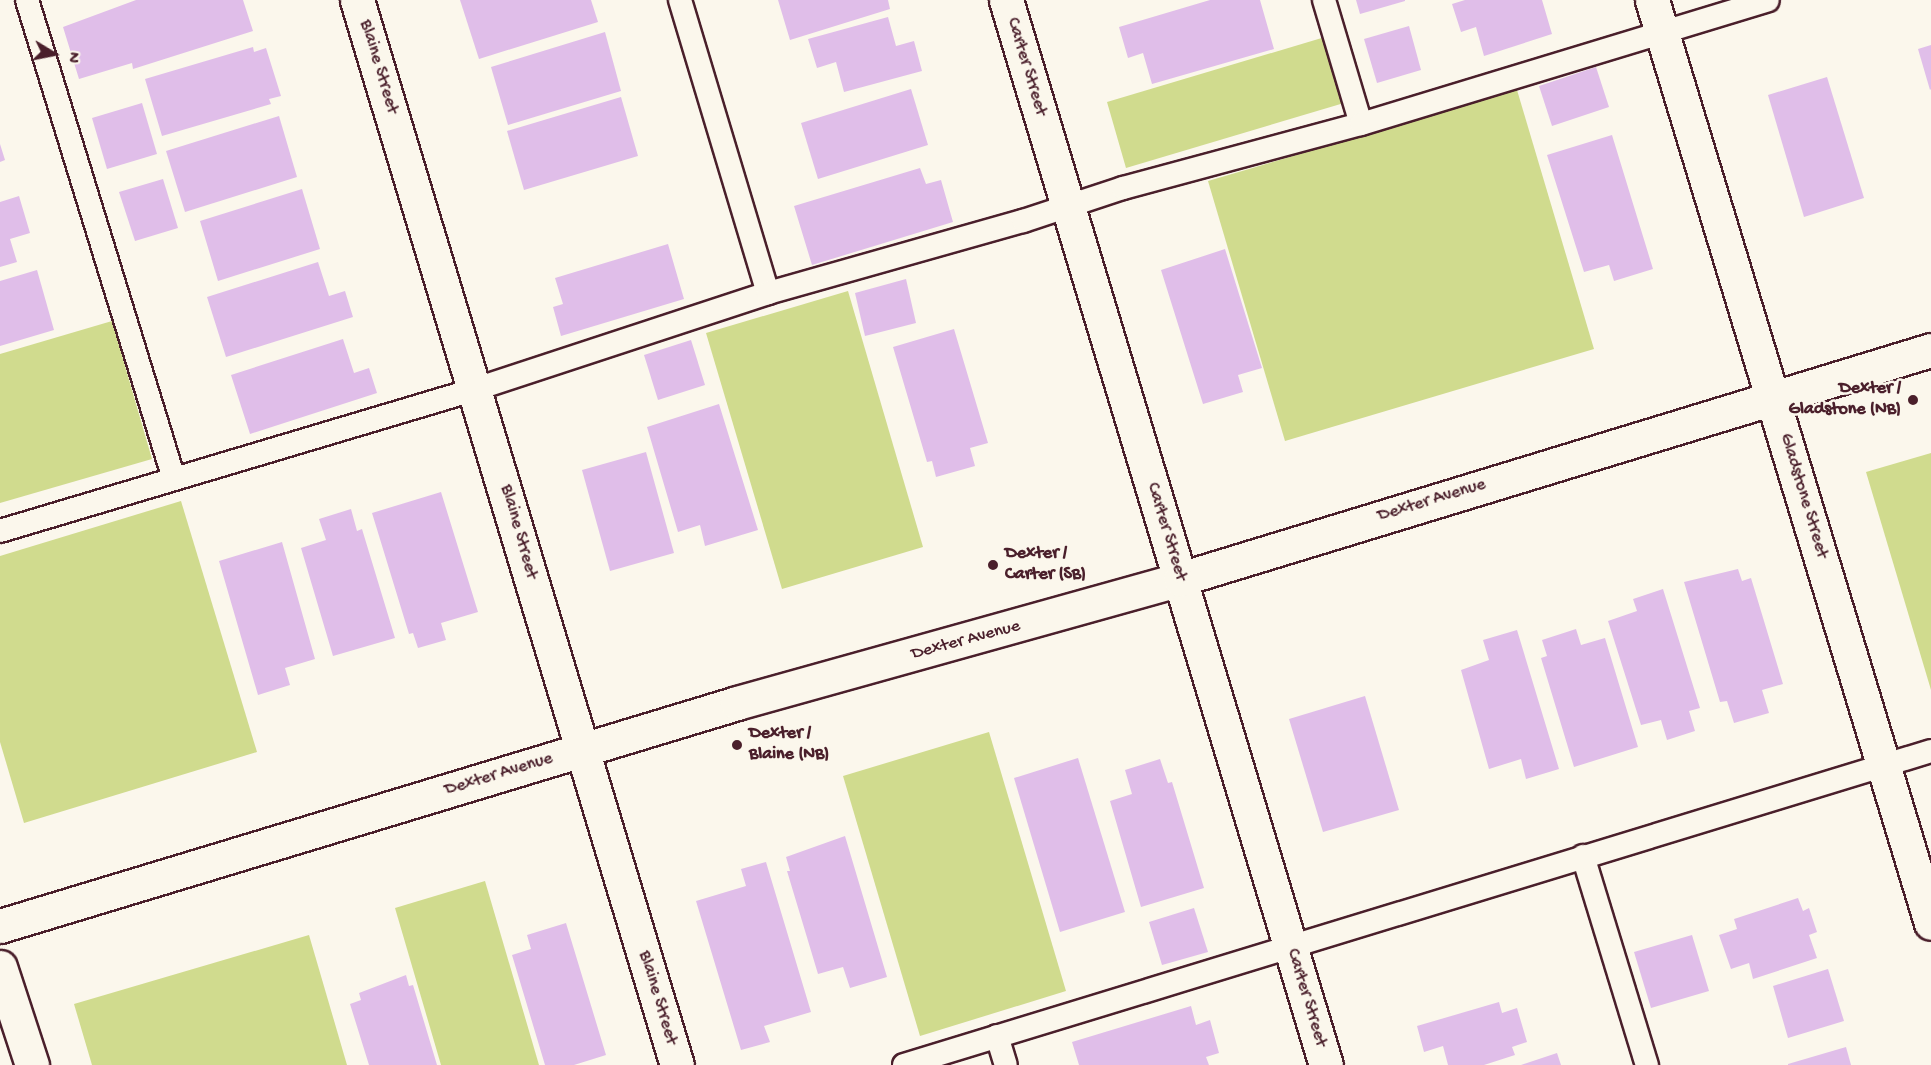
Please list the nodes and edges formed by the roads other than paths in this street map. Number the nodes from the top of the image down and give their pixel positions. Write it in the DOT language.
graph roads {
  1 [pos="27,0"];
  2 [pos="357,0"];
  3 [pos="680,0"];
  4 [pos="1006,0"];
  5 [pos="1324,0"];
  6 [pos="1652,0"];
  7 [pos="1768,0"];
  8 [pos="1661,31"];
  9 [pos="1361,124"];
  10 [pos="1068,206"];
  11 [pos="768,293"];
  12 [pos="1931,350"];
  13 [pos="476,389"];
  14 [pos="1773,399"];
  15 [pos="174,479"];
  16 [pos="0,531"];
  17 [pos="1180,579"];
  18 [pos="582,750"];
  19 [pos="1931,751"];
  20 [pos="1883,764"];
  21 [pos="1583,856"];
  22 [pos="1931,923"];
  23 [pos="0,926"];
  24 [pos="1290,946"];
  25 [pos="0,967"];
  26 [pos="997,1036"];
  27 [pos="32,1065"];
  28 [pos="677,1065"];
  29 [pos="904,1065"];
  30 [pos="1006,1065"];
  31 [pos="1326,1065"];
  32 [pos="1647,1065"];
  1 -- 15 [label="lane"];
  2 -- 13 [label="street, Blaine Street"];
  3 -- 11 [label="lane"];
  4 -- 10 [label="street, Carter Street"];
  5 -- 9 [label="lane"];
  6 -- 8 [label="street, Gladstone Street"];
  7 -- 8 [label="lane"];
  8 -- 9 [label="lane"];
  8 -- 14 [label="street, Gladstone Street"];
  9 -- 10 [label="lane"];
  10 -- 11 [label="lane"];
  10 -- 17 [label="street, Carter Street"];
  11 -- 13 [label="lane"];
  12 -- 14 [label="street, Dexter Avenue"];
  13 -- 15 [label="lane"];
  13 -- 18 [label="street, Blaine Street"];
  14 -- 17 [label="street, Dexter Avenue"];
  14 -- 20 [label="street, Gladstone Street"];
  15 -- 16 [label="lane"];
  17 -- 18 [label="street, Dexter Avenue"];
  17 -- 24 [label="street, Carter Street"];
  18 -- 23 [label="street, Dexter Avenue"];
  18 -- 28 [label="street, Blaine Street"];
  19 -- 20 [label="lane"];
  20 -- 21 [label="lane"];
  20 -- 22 [label="street, Gladstone Street"];
  21 -- 24 [label="lane"];
  21 -- 32 [label="lane"];
  24 -- 26 [label="lane"];
  24 -- 31 [label="street, Carter Street"];
  25 -- 27 [label="street"];
  26 -- 29 [label="lane"];
  26 -- 30 [label="lane"];
}
